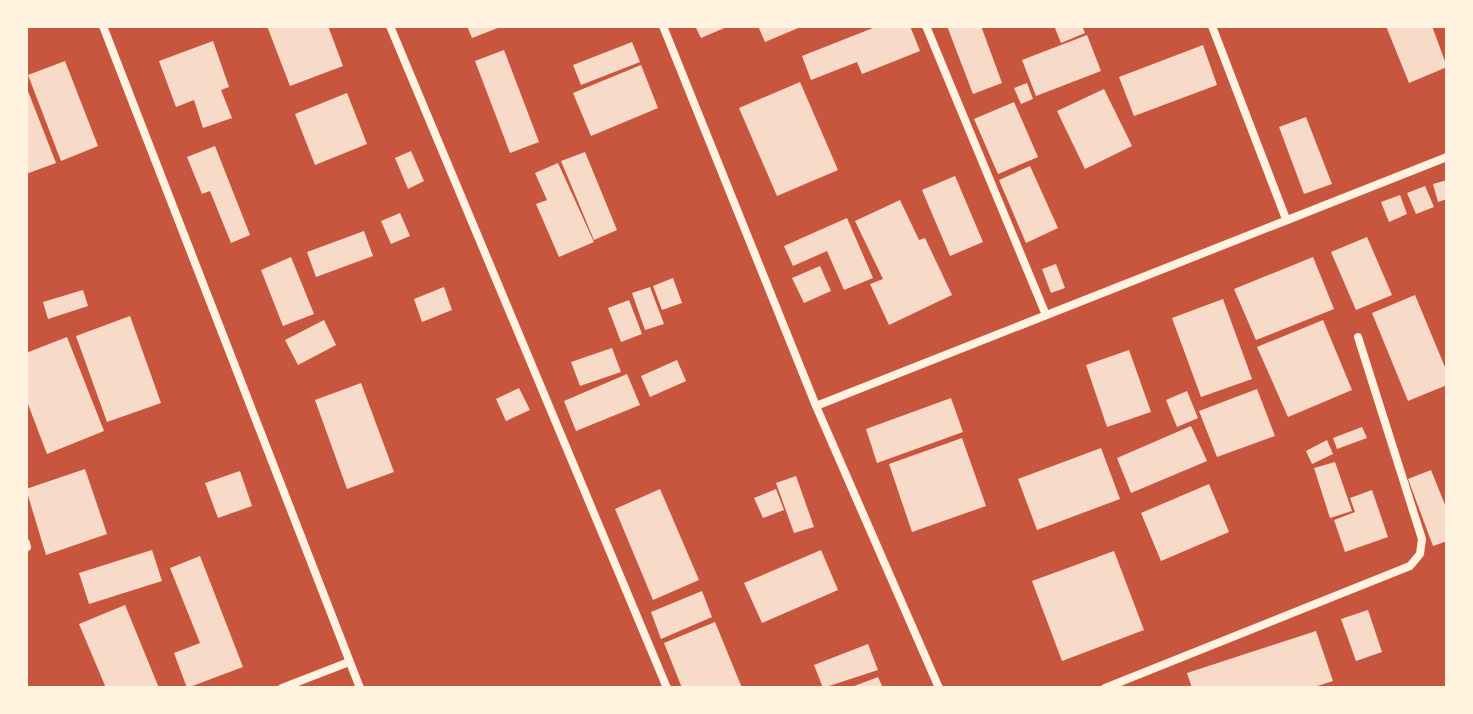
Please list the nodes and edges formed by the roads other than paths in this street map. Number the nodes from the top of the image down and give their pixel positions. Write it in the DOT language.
graph roads {
  1 [pos="103,26"];
  2 [pos="390,26"];
  3 [pos="663,26"];
  4 [pos="926,26"];
  5 [pos="1212,26"];
  6 [pos="1447,157"];
  7 [pos="1286,219"];
  8 [pos="1046,315"];
  9 [pos="1358,337"];
  10 [pos="816,406"];
  11 [pos="349,662"];
  12 [pos="282,688"];
  13 [pos="360,688"];
  14 [pos="667,688"];
  15 [pos="939,688"];
  16 [pos="1105,688"];
  1 -- 11 [label="street"];
  2 -- 14 [label="street"];
  3 -- 10 [label="street"];
  4 -- 8 [label="street"];
  5 -- 7 [label="street"];
  6 -- 7 [label="street"];
  7 -- 8 [label="street"];
  8 -- 10 [label="street"];
  9 -- 16 [label="street"];
  10 -- 15 [label="street"];
  11 -- 12 [label="street"];
  11 -- 13 [label="street"];
}
